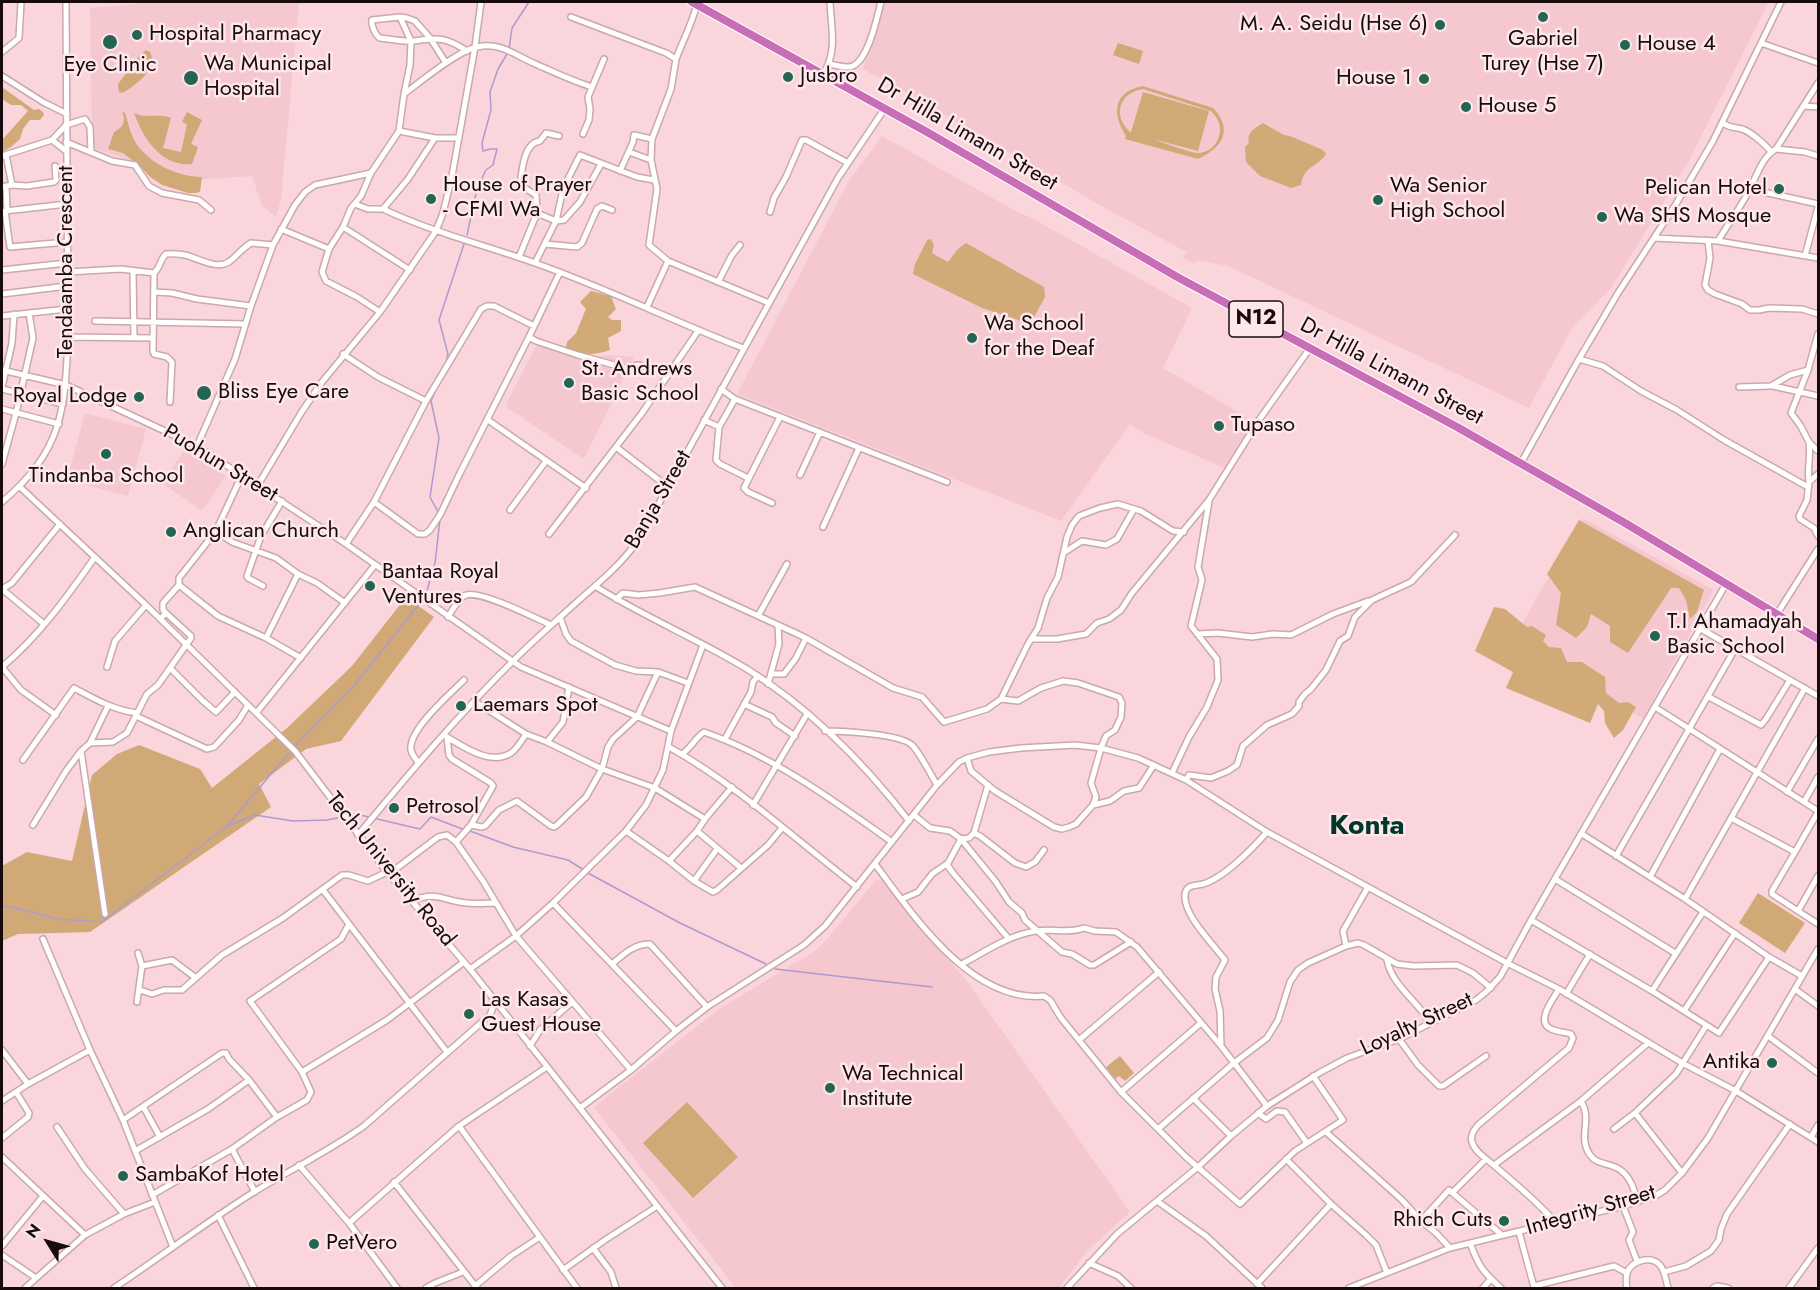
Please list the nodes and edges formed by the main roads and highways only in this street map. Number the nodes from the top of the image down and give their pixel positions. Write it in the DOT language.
graph roads {
  1 [pos="695,3"];
  2 [pos="1818,639"];
  1 -- 2 [label="highway, Dr Hilla Limann Street / N12"];
}
